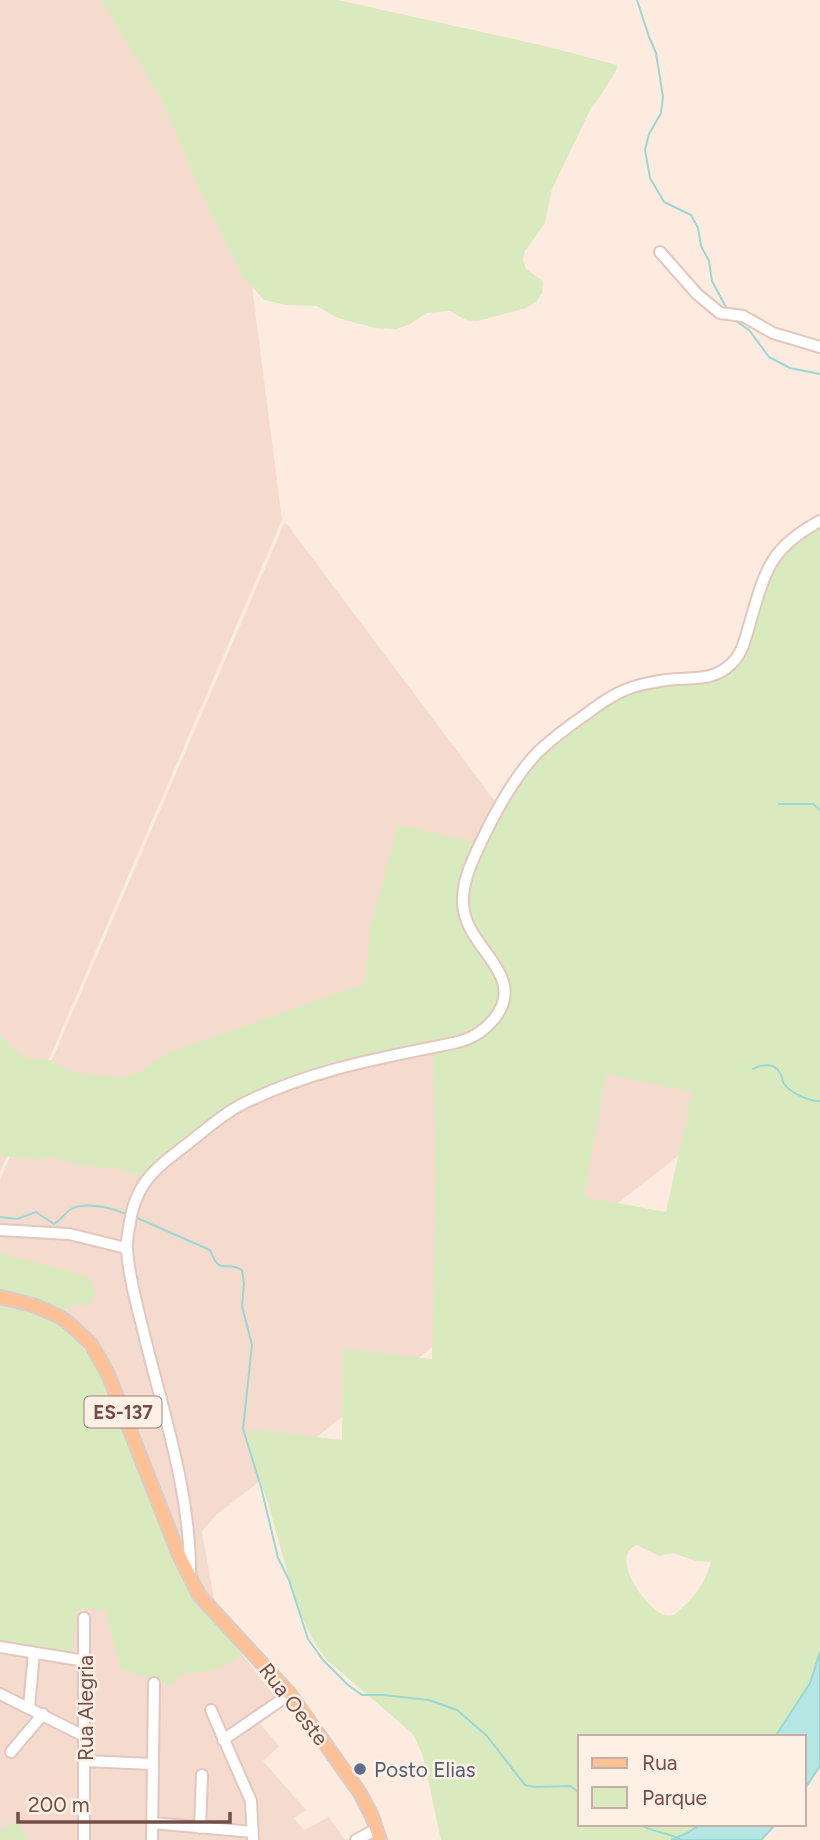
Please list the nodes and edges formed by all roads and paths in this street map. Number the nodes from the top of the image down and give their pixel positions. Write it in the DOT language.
graph roads {
  1 [pos="660,252"];
  2 [pos="820,347"];
  3 [pos="820,521"];
  4 [pos="0,1230"];
  5 [pos="126,1248"];
  6 [pos="0,1297"];
  7 [pos="190,1579"];
  8 [pos="84,1618"];
  9 [pos="0,1647"];
  10 [pos="34,1653"];
  11 [pos="85,1661"];
  12 [pos="154,1683"];
  13 [pos="0,1694"];
  14 [pos="290,1694"];
  15 [pos="29,1707"];
  16 [pos="211,1710"];
  17 [pos="43,1714"];
  18 [pos="84,1736"];
  19 [pos="223,1740"];
  20 [pos="11,1752"];
  21 [pos="85,1761"];
  22 [pos="152,1764"];
  23 [pos="202,1775"];
  24 [pos="152,1823"];
  25 [pos="200,1828"];
  26 [pos="378,1834"];
  27 [pos="222,1835"];
  28 [pos="253,1836"];
  29 [pos="84,1840"];
  30 [pos="152,1840"];
  31 [pos="356,1840"];
  1 -- 2 [label="street"];
  3 -- 5 [label="street"];
  4 -- 5 [label="street"];
  5 -- 7 [label="street"];
  6 -- 7 [label="main road, ES-137"];
  7 -- 14 [label="main road, Rua Oeste / ES-137"];
  8 -- 11 [label="street, Rua Alegria"];
  9 -- 10 [label="street"];
  10 -- 11 [label="street"];
  10 -- 15 [label="street"];
  11 -- 18 [label="street, Rua Alegria"];
  12 -- 22 [label="street"];
  13 -- 15 [label="street"];
  14 -- 19 [label="street"];
  14 -- 26 [label="main road, Rua Oeste / ES-137"];
  15 -- 17 [label="street"];
  16 -- 19 [label="street"];
  17 -- 18 [label="street"];
  17 -- 20 [label="street"];
  18 -- 21 [label="street, Rua Alegria"];
  19 -- 28 [label="street"];
  21 -- 22 [label="street"];
  21 -- 29 [label="street, Rua Alegria"];
  22 -- 24 [label="street"];
  23 -- 25 [label="street"];
  24 -- 25 [label="street"];
  24 -- 30 [label="street"];
  25 -- 27 [label="street"];
  26 -- 31 [label="street"];
  27 -- 28 [label="street"];
}
